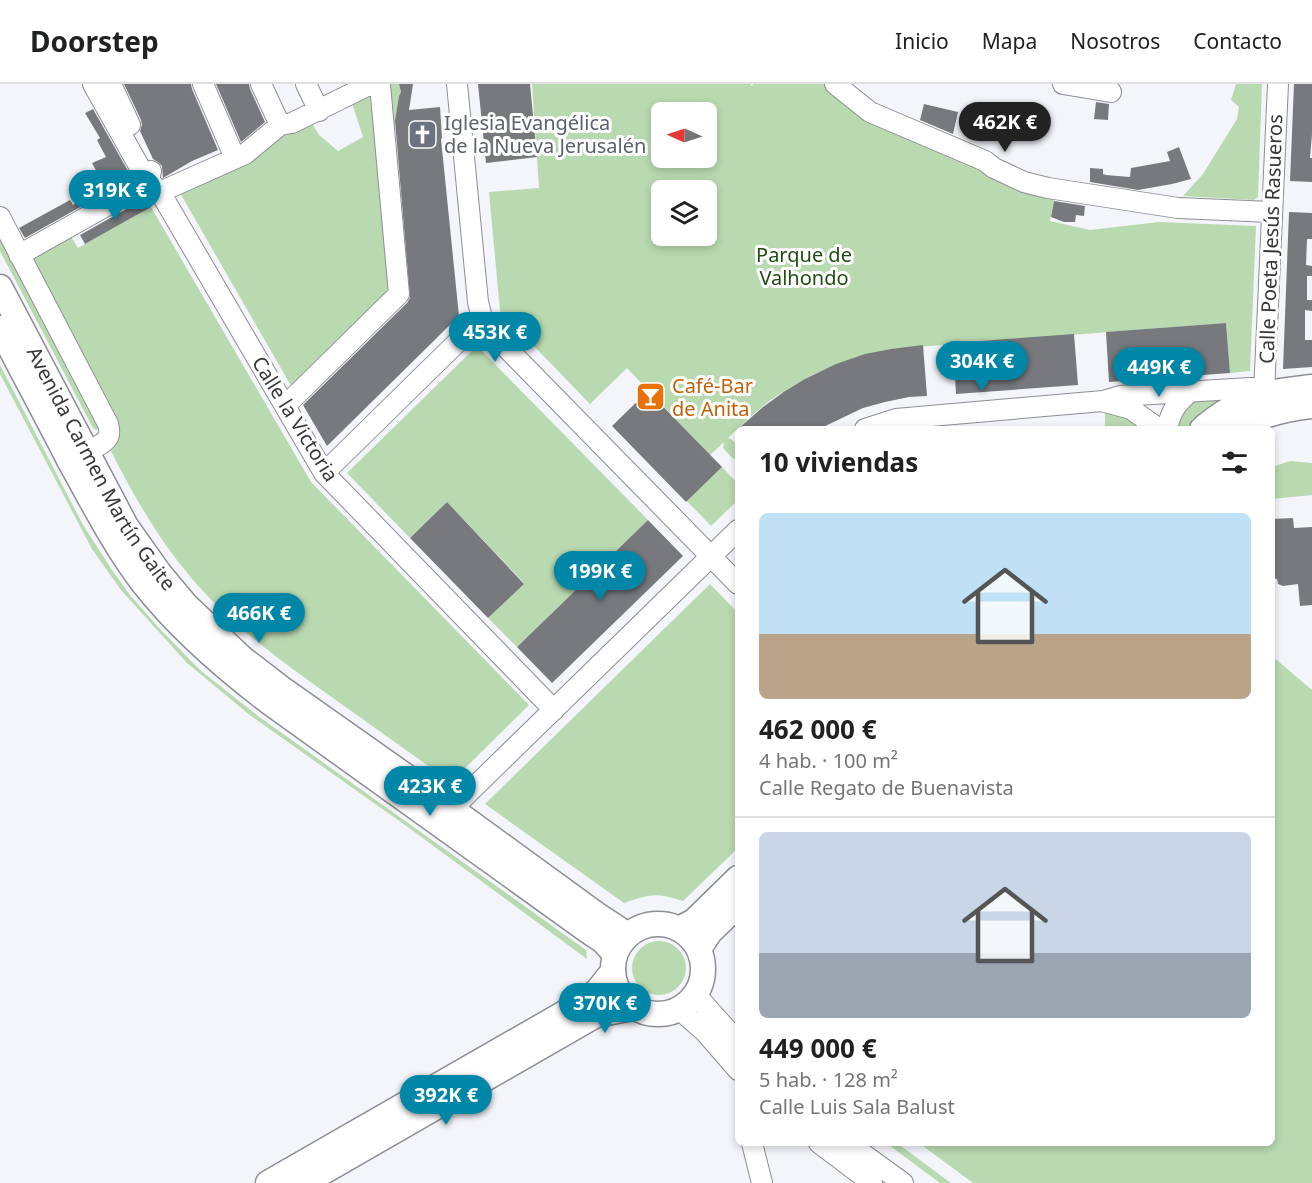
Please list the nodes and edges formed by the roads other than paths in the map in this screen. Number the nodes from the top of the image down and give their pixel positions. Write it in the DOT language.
graph roads {
  1 [pos="93,84"];
  2 [pos="111,84"];
  3 [pos="203,84"];
  4 [pos="261,84"];
  5 [pos="306,84"];
  6 [pos="371,84"];
  7 [pos="457,84"];
  8 [pos="835,84"];
  9 [pos="1063,84"];
  10 [pos="1278,84"];
  11 [pos="380,85"];
  12 [pos="1111,92"];
  13 [pos="319,111"];
  14 [pos="280,125"];
  15 [pos="235,158"];
  16 [pos="154,187"];
  17 [pos="1272,212"];
  18 [pos="0,217"];
  19 [pos="19,255"];
  20 [pos="0,287"];
  21 [pos="482,318"];
  22 [pos="0,328"];
  23 [pos="1312,387"];
  24 [pos="1191,391"];
  25 [pos="1264,394"];
  26 [pos="1103,401"];
  27 [pos="285,406"];
  28 [pos="1312,406"];
  29 [pos="1145,422"];
  30 [pos="874,426"];
  31 [pos="1168,426"];
  32 [pos="1205,426"];
  33 [pos="1239,426"];
  34 [pos="88,453"];
  35 [pos="324,472"];
  36 [pos="78,475"];
  37 [pos="735,533"];
  38 [pos="711,557"];
  39 [pos="735,581"];
  40 [pos="554,710"];
  41 [pos="452,820"];
  42 [pos="735,881"];
  43 [pos="735,908"];
  44 [pos="679,929"];
  45 [pos="699,949"];
  46 [pos="618,953"];
  47 [pos="688,1002"];
  48 [pos="633,1008"];
  49 [pos="735,1040"];
  50 [pos="735,1067"];
  51 [pos="753,1146"];
  52 [pos="823,1146"];
  53 [pos="852,1146"];
  54 [pos="268,1183"];
  55 [pos="304,1183"];
  56 [pos="762,1183"];
  57 [pos="872,1183"];
  58 [pos="903,1183"];
  1 -- 16 [label="street, Calle la Victoria"];
  2 -- 16 [label="street"];
  3 -- 15 [label="street"];
  4 -- 14 [label="street"];
  5 -- 13 [label="street"];
  6 -- 13 [label="street"];
  7 -- 21 [label="street"];
  8 -- 17 [label="street"];
  9 -- 12 [label="street"];
  10 -- 17 [label="street, Calle Poeta Jesús Rasueros"];
  11 -- 27 [label="street"];
  13 -- 14 [label="street"];
  14 -- 15 [label="street"];
  15 -- 16 [label="street"];
  16 -- 19 [label="street"];
  16 -- 27 [label="street, Calle la Victoria"];
  17 -- 25 [label="street, Calle Poeta Jesús Rasueros"];
  18 -- 19 [label="street"];
  19 -- 34 [label="street"];
  20 -- 34 [label="main road, Avenida Carmen Martín Gaite"];
  21 -- 35 [label="street"];
  21 -- 38 [label="street"];
  22 -- 36 [label="main road, Avenida Carmen Martín Gaite"];
  23 -- 25 [label="main road"];
  24 -- 25 [label="street"];
  24 -- 26 [label="street"];
  24 -- 31 [label="street"];
  25 -- 32 [label="main road"];
  26 -- 29 [label="street"];
  26 -- 30 [label="street"];
  27 -- 35 [label="street, Calle la Victoria"];
  28 -- 33 [label="main road"];
  34 -- 36 [label="street"];
  34 -- 41 [label="main road, Avenida Carmen Martín Gaite"];
  35 -- 40 [label="street, Calle la Victoria"];
  36 -- 41 [label="main road, Avenida Carmen Martín Gaite"];
  37 -- 38 [label="street"];
  38 -- 39 [label="street"];
  38 -- 40 [label="street"];
  40 -- 41 [label="street"];
  41 -- 46 [label="main road, Avenida Carmen Martín Gaite"];
  42 -- 44 [label="main road"];
  43 -- 45 [label="main road"];
  44 -- 45 [label="main road"];
  44 -- 46 [label="main road"];
  45 -- 47 [label="main road"];
  46 -- 48 [label="main road"];
  46 -- 54 [label="main road"];
  47 -- 48 [label="main road"];
  47 -- 49 [label="street"];
  47 -- 50 [label="street"];
  48 -- 55 [label="main road"];
  51 -- 56 [label="street"];
  52 -- 57 [label="street"];
  53 -- 58 [label="street"];
}
